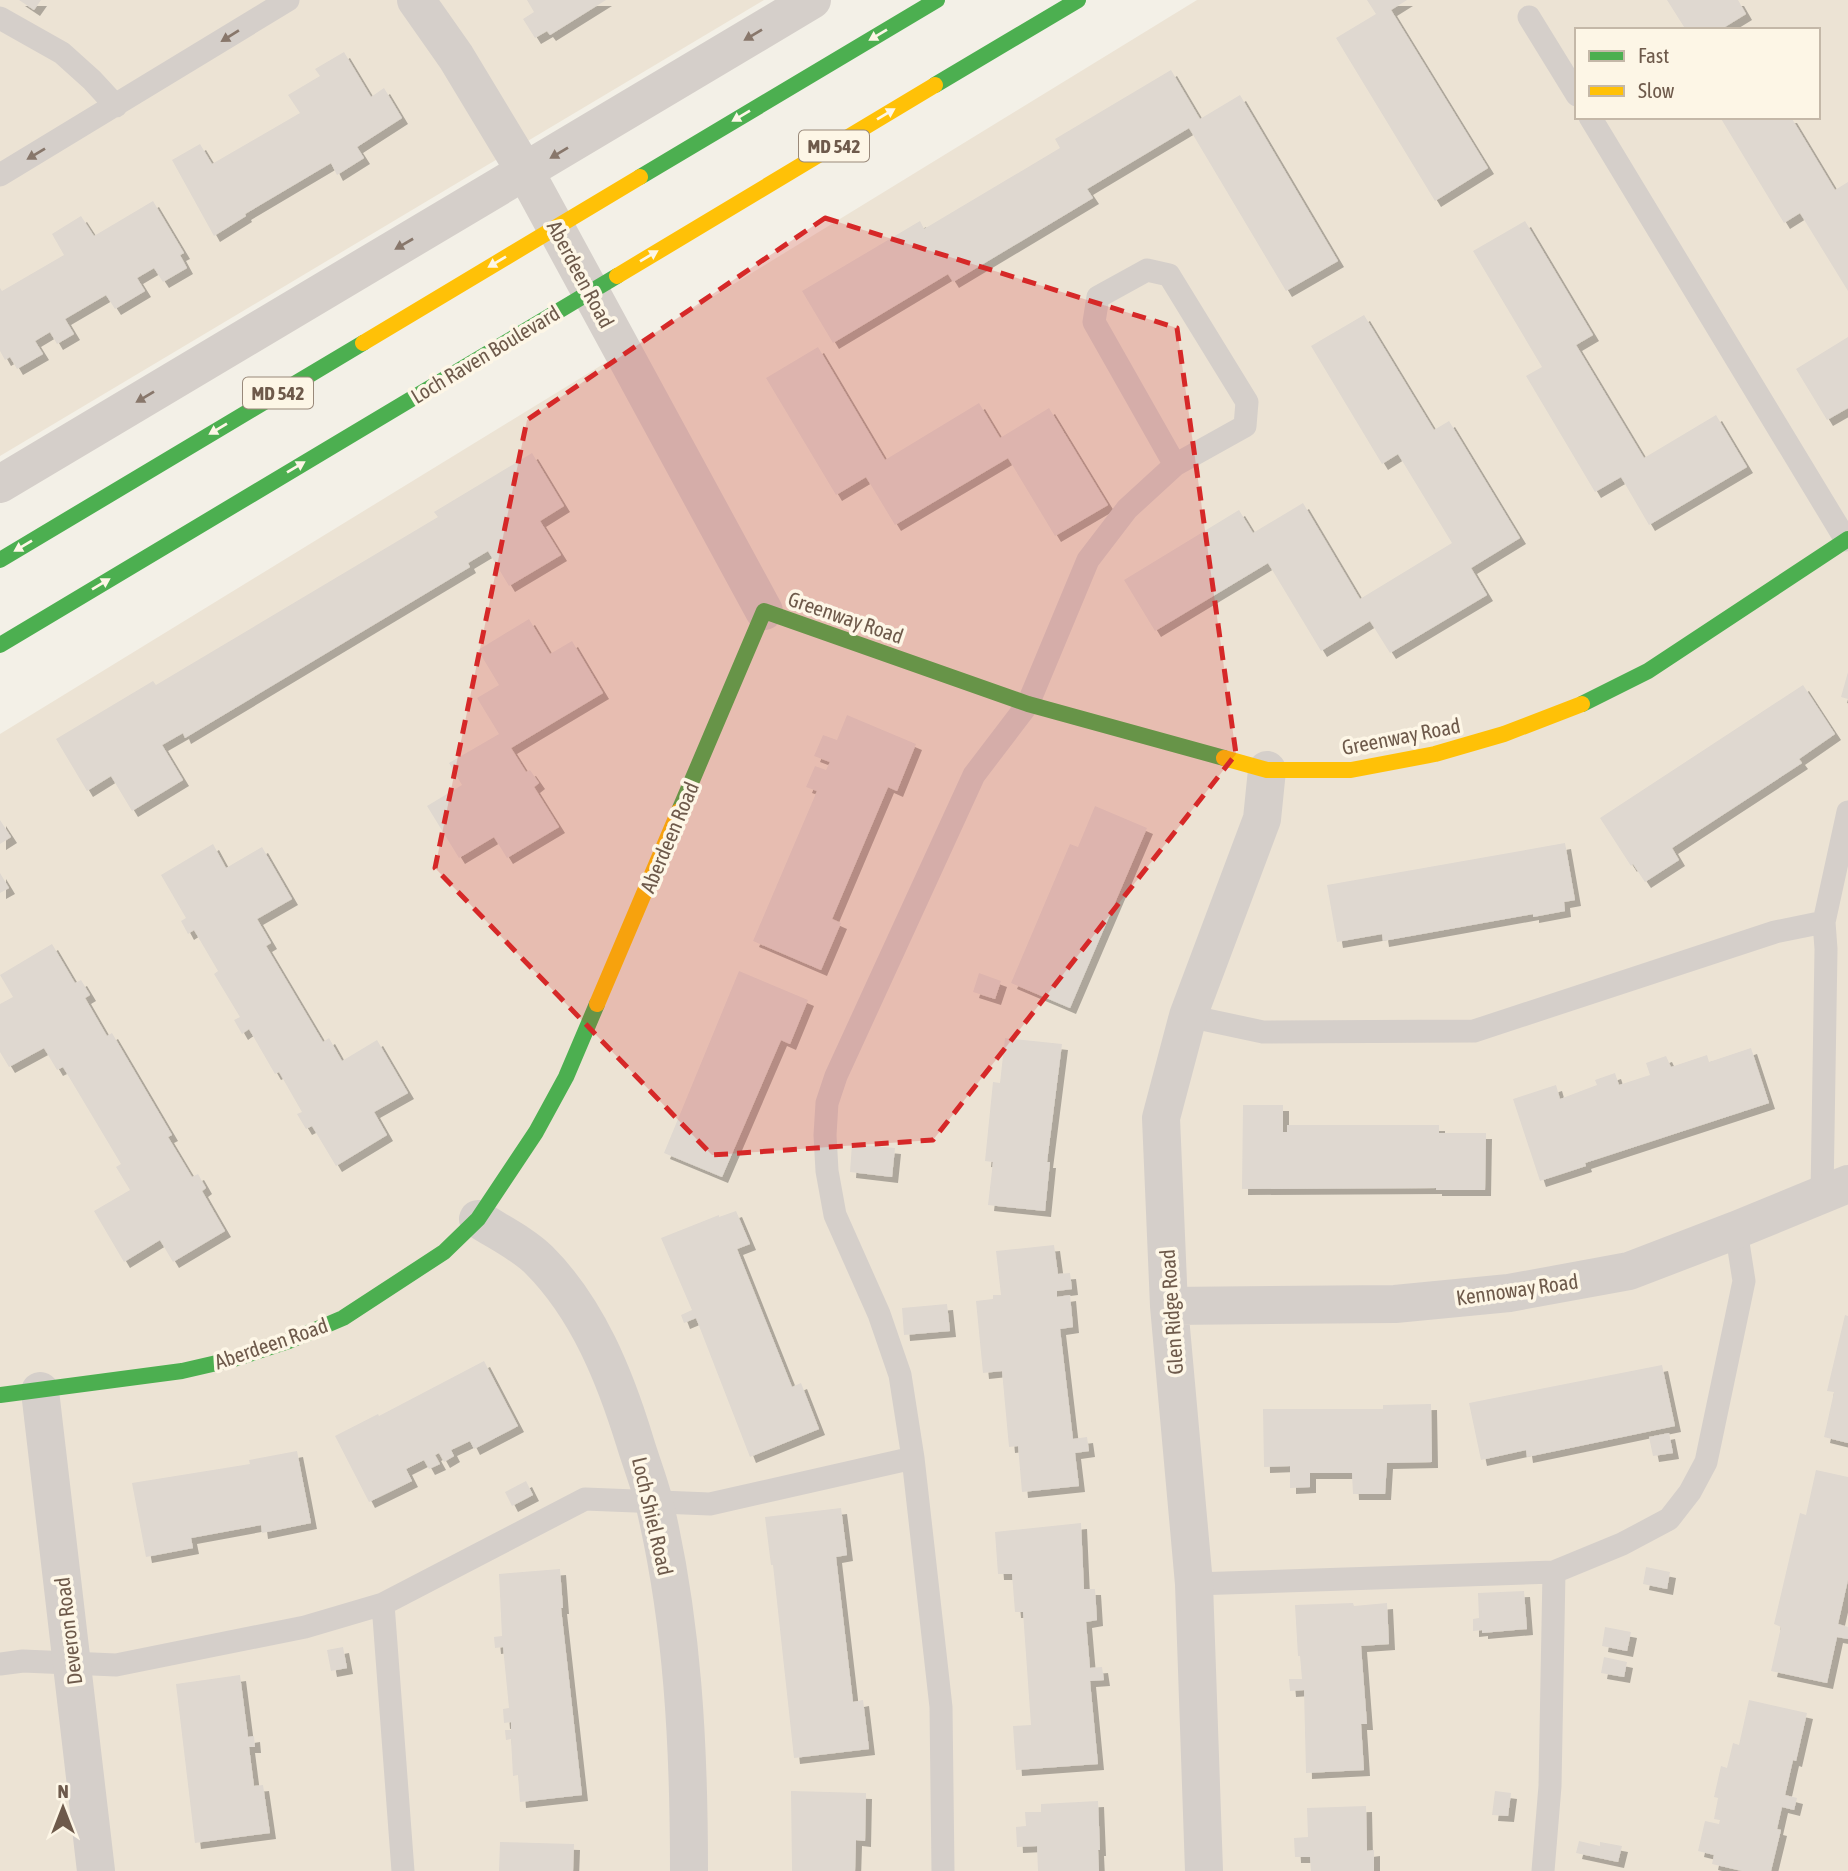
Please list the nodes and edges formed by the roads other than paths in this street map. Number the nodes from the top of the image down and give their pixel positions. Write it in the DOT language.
graph roads {
  1 [pos="288,0"];
  2 [pos="416,0"];
  3 [pos="812,0"];
  4 [pos="937,0"];
  5 [pos="1078,0"];
  6 [pos="1530,17"];
  7 [pos="0,18"];
  8 [pos="1575,92"];
  9 [pos="116,106"];
  10 [pos="1591,119"];
  11 [pos="526,173"];
  12 [pos="0,175"];
  13 [pos="555,227"];
  14 [pos="590,291"];
  15 [pos="1175,465"];
  16 [pos="0,484"];
  17 [pos="1847,540"];
  18 [pos="0,560"];
  19 [pos="764,611"];
  20 [pos="0,645"];
  21 [pos="1028,704"];
  22 [pos="1267,770"];
  23 [pos="1848,812"];
  24 [pos="1824,922"];
  25 [pos="1188,1016"];
  26 [pos="1835,1189"];
  27 [pos="478,1219"];
  28 [pos="1736,1230"];
  29 [pos="1169,1306"];
  30 [pos="40,1391"];
  31 [pos="0,1395"];
  32 [pos="913,1458"];
  33 [pos="654,1501"];
  34 [pos="1554,1572"];
  35 [pos="1194,1584"];
  36 [pos="383,1604"];
  37 [pos="72,1662"];
  38 [pos="0,1664"];
  39 [pos="96,1871"];
  40 [pos="402,1871"];
  41 [pos="689,1871"];
  42 [pos="943,1871"];
  43 [pos="1205,1871"];
  44 [pos="1543,1871"];
  1 -- 9 [label="lane, one-way"];
  2 -- 11 [label="street, Aberdeen Road"];
  3 -- 11 [label="street, one-way"];
  4 -- 13 [label="street, MD 542, one-way"];
  14 -- 5 [label="street, Loch Raven Boulevard / MD 542, one-way"];
  6 -- 8 [label="lane"];
  7 -- 9 [label="lane"];
  9 -- 12 [label="lane, one-way"];
  10 -- 17 [label="lane"];
  11 -- 13 [label="street, Aberdeen Road"];
  11 -- 16 [label="street, one-way"];
  13 -- 14 [label="street, Aberdeen Road"];
  13 -- 18 [label="street, MD 542, one-way"];
  14 -- 19 [label="street, Aberdeen Road"];
  20 -- 14 [label="street, Loch Raven Boulevard / MD 542, one-way"];
  15 -- 15 [label="lane"];
  15 -- 21 [label="lane"];
  17 -- 22 [label="street, Greenway Road"];
  19 -- 21 [label="street, Greenway Road"];
  19 -- 27 [label="street, Aberdeen Road"];
  21 -- 22 [label="street, Greenway Road"];
  21 -- 32 [label="lane"];
  22 -- 25 [label="street, Glen Ridge Road"];
  23 -- 24 [label="lane"];
  24 -- 25 [label="lane"];
  24 -- 26 [label="lane"];
  25 -- 29 [label="street, Glen Ridge Road"];
  26 -- 28 [label="street, Kennoway Road"];
  27 -- 30 [label="street, Aberdeen Road"];
  27 -- 33 [label="street, Loch Shiel Road"];
  28 -- 29 [label="street, Kennoway Road"];
  28 -- 34 [label="lane"];
  29 -- 35 [label="street, Glen Ridge Road"];
  30 -- 31 [label="street, Aberdeen Road"];
  30 -- 37 [label="street, Deveron Road"];
  32 -- 33 [label="lane"];
  32 -- 42 [label="lane"];
  33 -- 36 [label="lane"];
  33 -- 41 [label="street, Loch Shiel Road"];
  34 -- 35 [label="lane"];
  34 -- 44 [label="lane"];
  35 -- 43 [label="street, Glen Ridge Road"];
  36 -- 37 [label="lane"];
  36 -- 40 [label="lane"];
  37 -- 38 [label="lane"];
  37 -- 39 [label="street, Deveron Road"];
}
